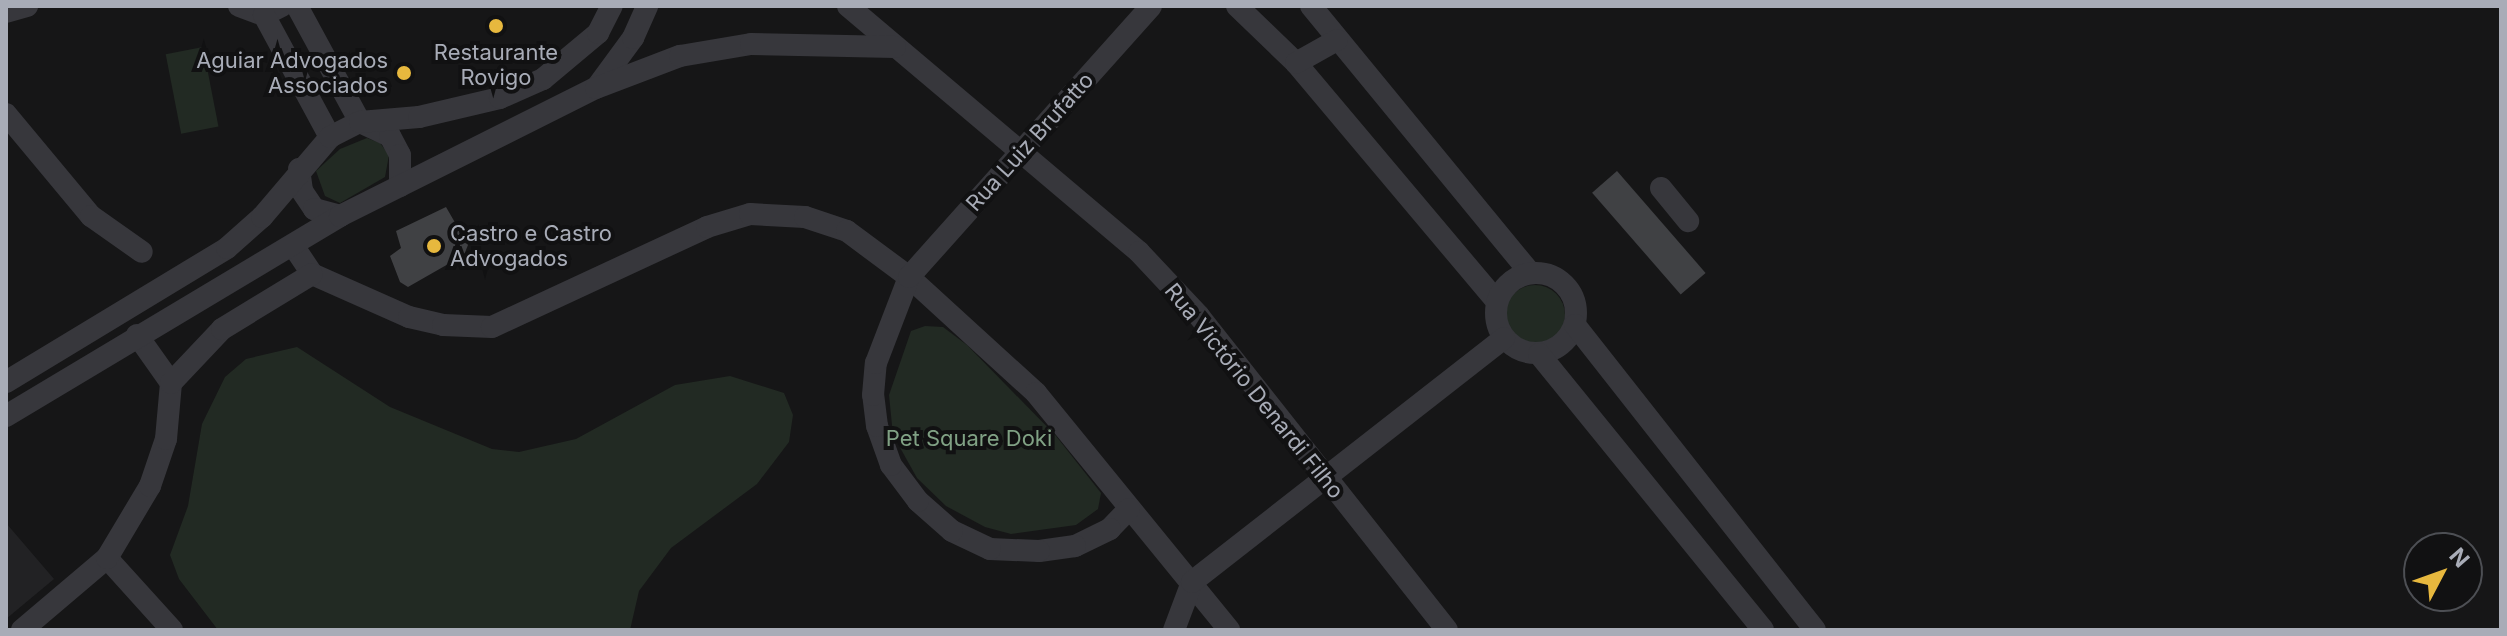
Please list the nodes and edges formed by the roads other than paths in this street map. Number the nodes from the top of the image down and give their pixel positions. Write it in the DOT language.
graph roads {
  1 [pos="27,6"];
  2 [pos="239,6"];
  3 [pos="297,6"];
  4 [pos="612,6"];
  5 [pos="647,6"];
  6 [pos="848,6"];
  7 [pos="1151,6"];
  8 [pos="1237,6"];
  9 [pos="1311,6"];
  10 [pos="273,10"];
  11 [pos="6,12"];
  12 [pos="1337,40"];
  13 [pos="895,47"];
  14 [pos="1296,63"];
  15 [pos="596,88"];
  16 [pos="6,114"];
  17 [pos="360,122"];
  18 [pos="330,137"];
  19 [pos="1023,149"];
  20 [pos="299,169"];
  21 [pos="400,186"];
  22 [pos="1661,188"];
  23 [pos="340,216"];
  24 [pos="1688,221"];
  25 [pos="294,247"];
  26 [pos="142,252"];
  27 [pos="1530,273"];
  28 [pos="312,274"];
  29 [pos="909,277"];
  30 [pos="1497,302"];
  31 [pos="1575,325"];
  32 [pos="137,335"];
  33 [pos="1504,338"];
  34 [pos="1539,354"];
  35 [pos="6,382"];
  36 [pos="171,383"];
  37 [pos="6,416"];
  38 [pos="1326,480"];
  39 [pos="1129,509"];
  40 [pos="107,558"];
  41 [pos="1192,582"];
  42 [pos="22,630"];
  43 [pos="172,630"];
  44 [pos="1174,630"];
  45 [pos="1229,630"];
  46 [pos="1447,630"];
  47 [pos="1763,630"];
  48 [pos="1815,630"];
  1 -- 11 [label="street"];
  2 -- 10 [label="street"];
  3 -- 17 [label="street"];
  4 -- 17 [label="street"];
  5 -- 15 [label="street"];
  6 -- 13 [label="street, Rua Victório Denardi Filho"];
  7 -- 19 [label="street, Rua Luiz Brufatto"];
  8 -- 14 [label="street"];
  9 -- 12 [label="street"];
  10 -- 18 [label="street"];
  12 -- 14 [label="street"];
  12 -- 27 [label="street"];
  13 -- 15 [label="street"];
  13 -- 19 [label="street, Rua Victório Denardi Filho"];
  14 -- 30 [label="street"];
  15 -- 21 [label="street"];
  16 -- 26 [label="street"];
  17 -- 18 [label="street"];
  17 -- 21 [label="street"];
  18 -- 20 [label="street"];
  19 -- 29 [label="street, Rua Luiz Brufatto"];
  19 -- 38 [label="street, Rua Victório Denardi Filho"];
  20 -- 23 [label="street"];
  20 -- 35 [label="street"];
  21 -- 23 [label="street"];
  22 -- 24 [label="street"];
  23 -- 25 [label="street"];
  25 -- 28 [label="street"];
  25 -- 32 [label="street"];
  27 -- 30 [label="street"];
  27 -- 31 [label="street"];
  28 -- 29 [label="street"];
  28 -- 36 [label="street"];
  29 -- 39 [label="street"];
  29 -- 39 [label="street"];
  30 -- 33 [label="street"];
  31 -- 34 [label="street"];
  31 -- 48 [label="street"];
  32 -- 36 [label="street"];
  32 -- 37 [label="street"];
  33 -- 34 [label="street"];
  33 -- 38 [label="street"];
  34 -- 47 [label="street"];
  36 -- 40 [label="street"];
  38 -- 41 [label="street"];
  38 -- 46 [label="street, Rua Victório Denardi Filho"];
  39 -- 41 [label="street"];
  40 -- 42 [label="street"];
  40 -- 43 [label="street"];
  41 -- 44 [label="street"];
  41 -- 45 [label="street"];
}
